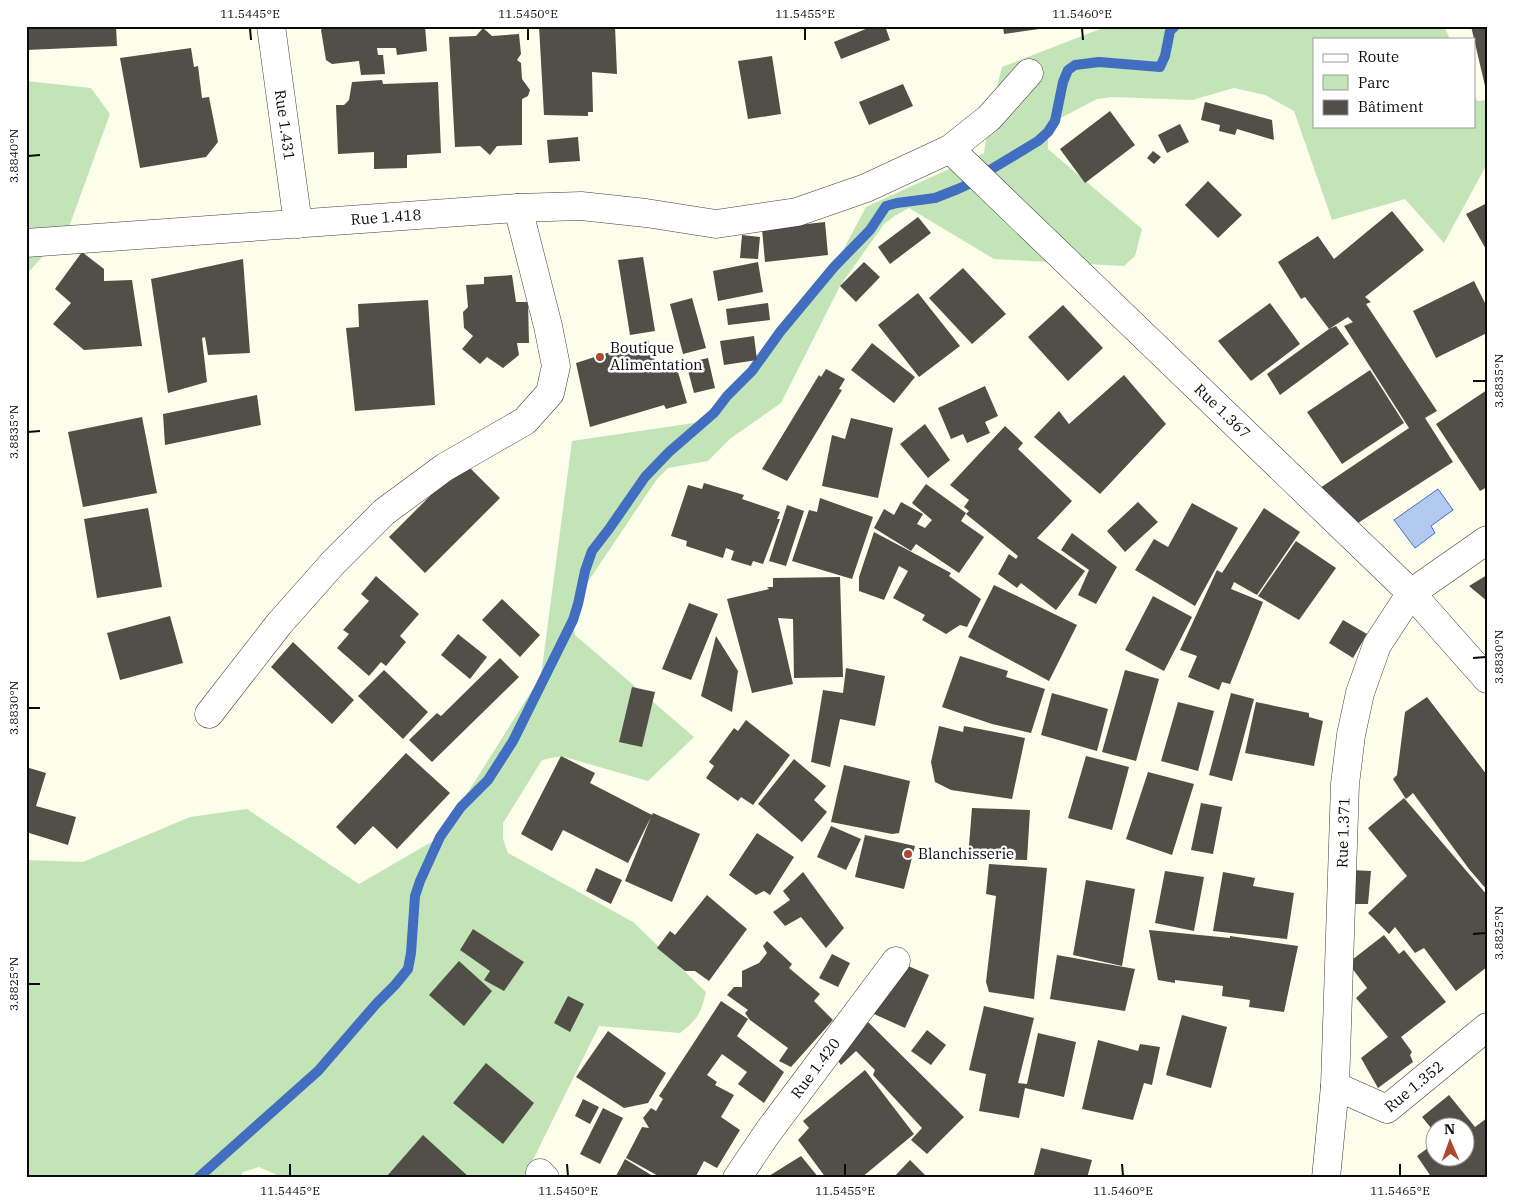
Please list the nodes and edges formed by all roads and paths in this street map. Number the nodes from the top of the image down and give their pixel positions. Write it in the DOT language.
graph roads {
  1 [pos="271,26"];
  2 [pos="1029,73"];
  3 [pos="950,149"];
  4 [pos="518,208"];
  5 [pos="298,224"];
  6 [pos="26,243"];
  7 [pos="1487,540"];
  8 [pos="1411,593"];
  9 [pos="1487,679"];
  10 [pos="209,714"];
  11 [pos="896,961"];
  12 [pos="1487,1027"];
  13 [pos="1335,1086"];
  14 [pos="737,1178"];
  15 [pos="1326,1178"];
  1 -- 5 [label="street, Rue 1.431"];
  2 -- 3 [label="street, Rue 1.418"];
  3 -- 4 [label="street, Rue 1.418"];
  3 -- 8 [label="street, Rue 1.367"];
  4 -- 5 [label="street, Rue 1.418"];
  4 -- 10 [label="street"];
  5 -- 6 [label="street, Rue 1.418"];
  7 -- 8 [label="street, Rue 1.371"];
  8 -- 9 [label="street, Rue 1.367"];
  8 -- 13 [label="street, Rue 1.371"];
  11 -- 14 [label="street, Rue 1.420"];
  12 -- 13 [label="street, Rue 1.352"];
  13 -- 15 [label="street, Rue 1.371"];
}
